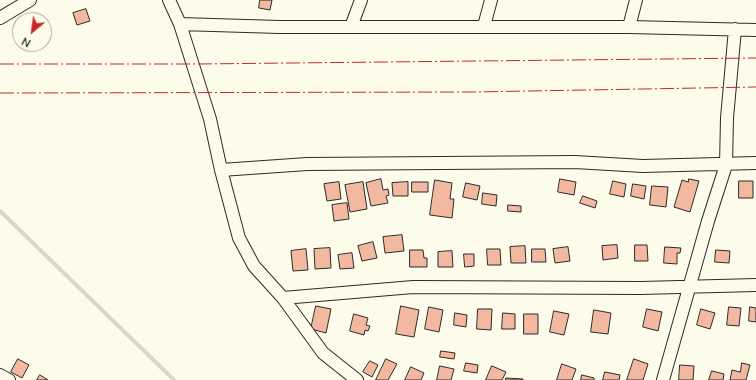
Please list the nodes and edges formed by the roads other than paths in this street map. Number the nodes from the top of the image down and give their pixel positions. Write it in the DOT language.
graph roads {
  1 [pos="30,0"];
  2 [pos="169,0"];
  3 [pos="361,0"];
  4 [pos="491,0"];
  5 [pos="636,0"];
  6 [pos="0,18"];
  7 [pos="180,24"];
  8 [pos="484,26"];
  9 [pos="351,27"];
  10 [pos="629,27"];
  11 [pos="735,30"];
  12 [pos="756,30"];
  13 [pos="756,163"];
  14 [pos="726,165"];
  15 [pos="221,170"];
  16 [pos="756,285"];
  17 [pos="690,286"];
  18 [pos="283,298"];
  19 [pos="0,375"];
  20 [pos="9,380"];
  21 [pos="357,380"];
  22 [pos="663,380"];
  1 -- 6 [label="street"];
  2 -- 7 [label="street"];
  3 -- 9 [label="street"];
  4 -- 8 [label="street"];
  5 -- 10 [label="street"];
  7 -- 9 [label="street"];
  7 -- 15 [label="street"];
  8 -- 9 [label="street"];
  8 -- 10 [label="street"];
  10 -- 11 [label="street"];
  11 -- 12 [label="street"];
  11 -- 14 [label="street"];
  13 -- 14 [label="street"];
  14 -- 15 [label="street"];
  14 -- 17 [label="street"];
  15 -- 18 [label="street"];
  16 -- 17 [label="street"];
  17 -- 18 [label="street"];
  17 -- 22 [label="street"];
  18 -- 21 [label="street"];
  19 -- 20 [label="street"];
}
